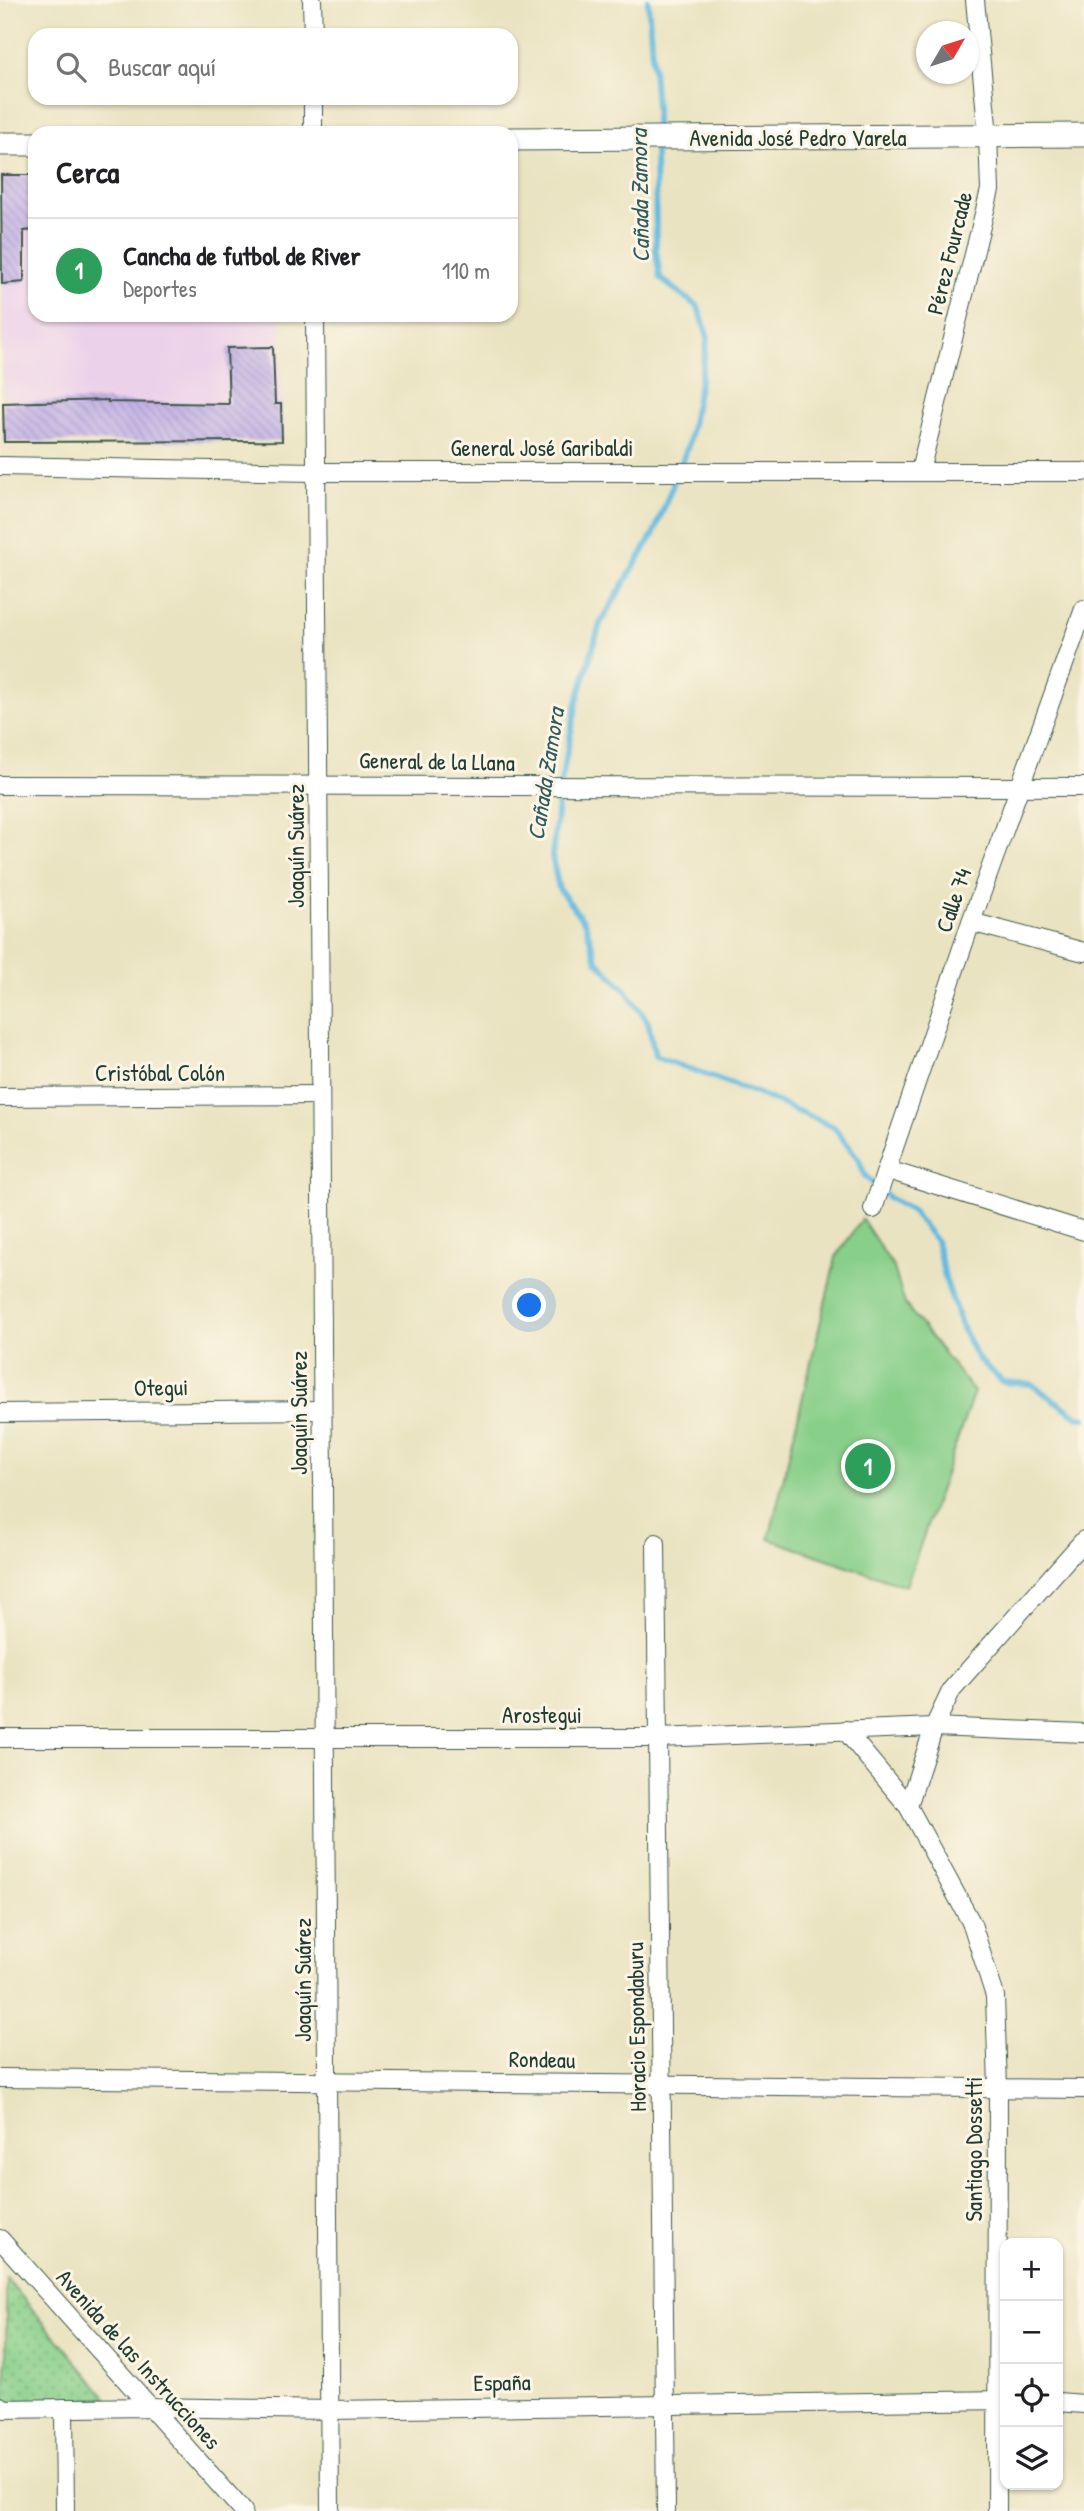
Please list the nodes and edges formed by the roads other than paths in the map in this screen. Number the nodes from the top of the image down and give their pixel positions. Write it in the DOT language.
graph roads {
  1 [pos="312,0"];
  2 [pos="975,0"];
  3 [pos="313,28"];
  4 [pos="313,105"];
  5 [pos="313,126"];
  6 [pos="1084,135"];
  7 [pos="988,136"];
  8 [pos="518,139"];
  9 [pos="0,144"];
  10 [pos="28,144"];
  11 [pos="315,322"];
  12 [pos="0,466"];
  13 [pos="316,471"];
  14 [pos="920,471"];
  15 [pos="1084,472"];
  16 [pos="1084,609"];
  17 [pos="0,785"];
  18 [pos="320,785"];
  19 [pos="1019,787"];
  20 [pos="1084,787"];
  21 [pos="971,922"];
  22 [pos="1084,952"];
  23 [pos="320,1095"];
  24 [pos="0,1097"];
  25 [pos="886,1175"];
  26 [pos="875,1203"];
  27 [pos="1084,1231"];
  28 [pos="322,1410"];
  29 [pos="0,1413"];
  30 [pos="1084,1540"];
  31 [pos="656,1544"];
  32 [pos="934,1727"];
  33 [pos="845,1730"];
  34 [pos="1084,1732"];
  35 [pos="0,1738"];
  36 [pos="325,1738"];
  37 [pos="658,1738"];
  38 [pos="908,1807"];
  39 [pos="0,2078"];
  40 [pos="327,2082"];
  41 [pos="661,2085"];
  42 [pos="998,2088"];
  43 [pos="1084,2089"];
  44 [pos="0,2239"];
  45 [pos="1002,2364"];
  46 [pos="1000,2400"];
  47 [pos="1063,2402"];
  48 [pos="664,2404"];
  49 [pos="1084,2404"];
  50 [pos="0,2407"];
  51 [pos="148,2407"];
  52 [pos="64,2408"];
  53 [pos="329,2410"];
  54 [pos="1001,2427"];
  55 [pos="65,2511"];
  56 [pos="243,2511"];
  57 [pos="330,2511"];
  58 [pos="666,2511"];
  59 [pos="997,2511"];
  1 -- 3 [label="street"];
  2 -- 7 [label="street, Pérez Fourcade"];
  4 -- 5 [label="street"];
  6 -- 7 [label="street, Avenida José Pedro Varela"];
  7 -- 8 [label="street, Avenida José Pedro Varela"];
  7 -- 14 [label="street, Pérez Fourcade"];
  9 -- 10 [label="street"];
  11 -- 13 [label="street, Joaquín Suárez"];
  12 -- 13 [label="street, General José Garibaldi"];
  13 -- 14 [label="street, General José Garibaldi"];
  13 -- 18 [label="street, Joaquín Suárez"];
  14 -- 15 [label="street, General José Garibaldi"];
  16 -- 19 [label="street, Calle 74"];
  17 -- 18 [label="street, General de la Llana"];
  18 -- 19 [label="street, General de la Llana"];
  18 -- 23 [label="street, Joaquín Suárez"];
  19 -- 20 [label="street, General de la Llana"];
  19 -- 21 [label="street, Calle 74"];
  21 -- 22 [label="street"];
  21 -- 25 [label="street, Calle 74"];
  23 -- 24 [label="street, Cristóbal Colón"];
  23 -- 28 [label="street, Joaquín Suárez"];
  25 -- 26 [label="street, Calle 74"];
  25 -- 27 [label="street"];
  28 -- 29 [label="street, Otegui"];
  28 -- 36 [label="street, Joaquín Suárez"];
  30 -- 32 [label="street"];
  31 -- 37 [label="street, Horacio Espondaburu"];
  32 -- 33 [label="street, Arostegui"];
  32 -- 34 [label="street, Arostegui"];
  32 -- 38 [label="street"];
  33 -- 37 [label="street, Arostegui"];
  33 -- 38 [label="street, Santiago Dossetti"];
  35 -- 36 [label="street, Arostegui"];
  36 -- 37 [label="street, Arostegui"];
  36 -- 40 [label="street, Joaquín Suárez"];
  37 -- 41 [label="street, Horacio Espondaburu"];
  38 -- 42 [label="street, Santiago Dossetti"];
  39 -- 40 [label="street, Rondeau"];
  40 -- 41 [label="street, Rondeau"];
  40 -- 53 [label="street, Joaquín Suárez"];
  41 -- 42 [label="street, Rondeau"];
  41 -- 48 [label="street, Horacio Espondaburu"];
  42 -- 43 [label="street, Rondeau"];
  42 -- 45 [label="street, Santiago Dossetti"];
  44 -- 51 [label="street, Avenida de las Instrucciones"];
  46 -- 48 [label="street, España"];
  47 -- 49 [label="street"];
  48 -- 53 [label="street, España"];
  48 -- 58 [label="street, Horacio Espondaburu"];
  50 -- 52 [label="street, España"];
  51 -- 52 [label="street, España"];
  51 -- 53 [label="street, España"];
  51 -- 56 [label="street, Avenida de las Instrucciones"];
  52 -- 55 [label="street"];
  53 -- 57 [label="street, Joaquín Suárez"];
  54 -- 59 [label="street, Santiago Dossetti"];
}
